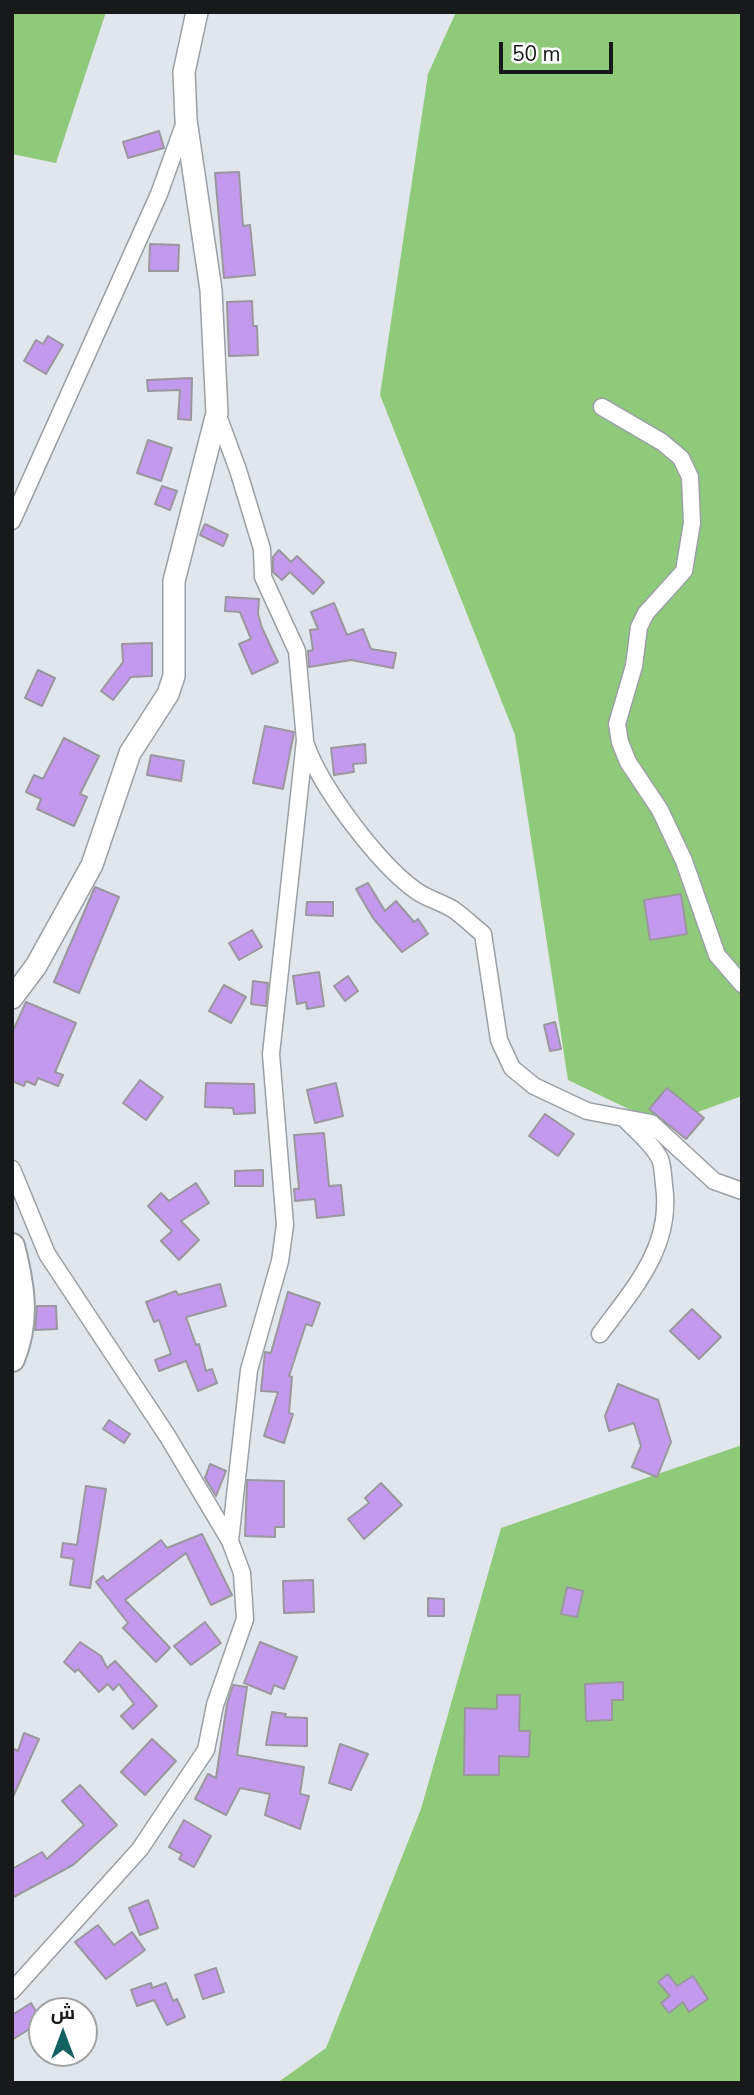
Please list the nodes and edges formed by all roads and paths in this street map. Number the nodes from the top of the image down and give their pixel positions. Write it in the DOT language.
graph roads {
  1 [pos="197,12"];
  2 [pos="186,120"];
  3 [pos="602,407"];
  4 [pos="217,413"];
  5 [pos="12,521"];
  6 [pos="305,740"];
  7 [pos="742,984"];
  8 [pos="12,998"];
  9 [pos="624,1118"];
  10 [pos="12,1169"];
  11 [pos="742,1191"];
  12 [pos="12,1246"];
  13 [pos="600,1334"];
  14 [pos="12,1359"];
  15 [pos="230,1541"];
  16 [pos="12,1991"];
  1 -- 2 [label="main road"];
  2 -- 4 [label="main road"];
  2 -- 5 [label="street"];
  3 -- 7 [label="street"];
  4 -- 6 [label="street"];
  4 -- 8 [label="main road"];
  6 -- 9 [label="street"];
  6 -- 15 [label="street"];
  9 -- 11 [label="street"];
  9 -- 13 [label="street"];
  10 -- 15 [label="street"];
  12 -- 14 [label="main road"];
  15 -- 16 [label="street"];
}
